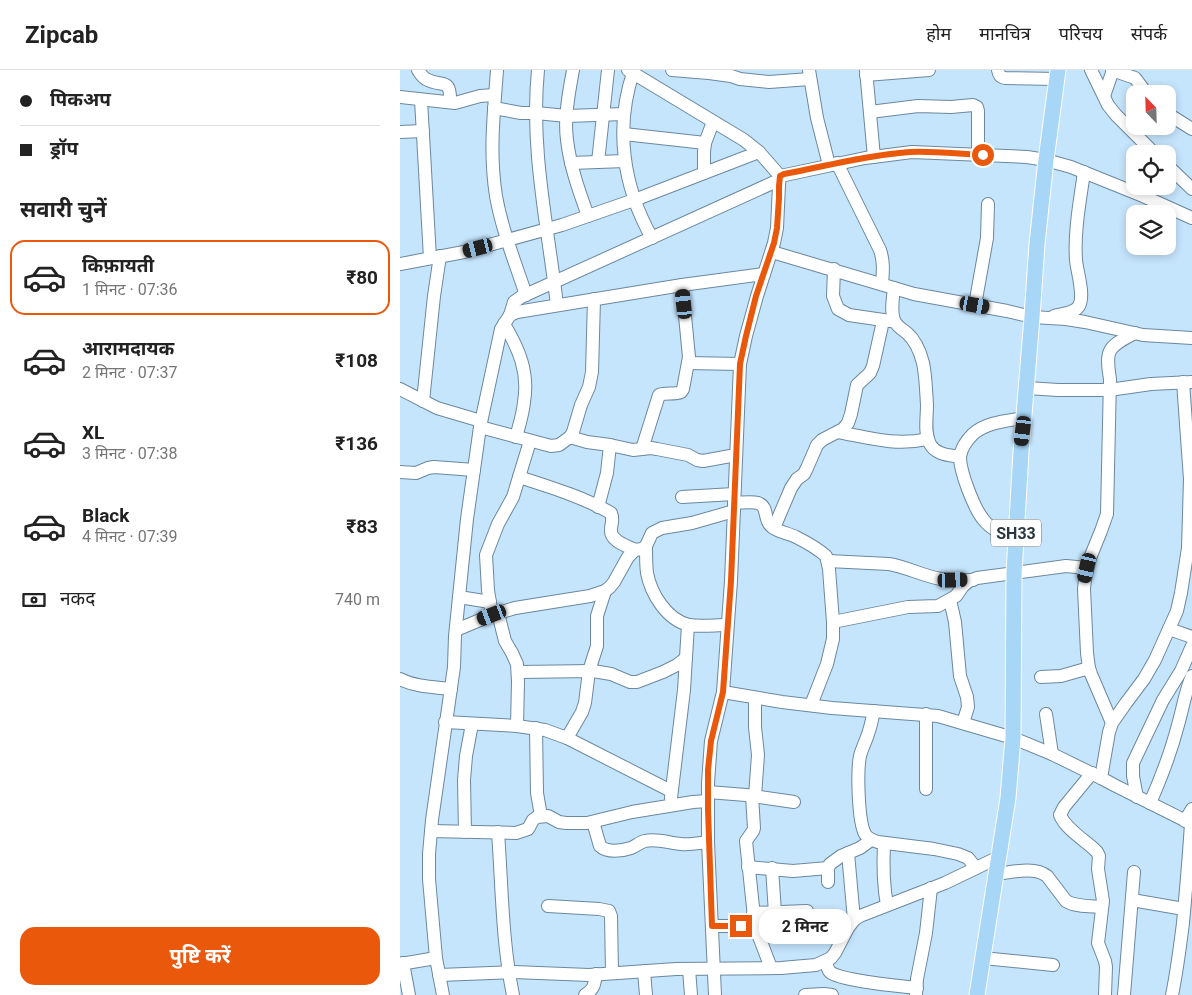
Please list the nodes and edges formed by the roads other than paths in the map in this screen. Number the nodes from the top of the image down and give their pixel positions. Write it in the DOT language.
graph roads {
  1 [pos="418,70"];
  2 [pos="497,70"];
  3 [pos="538,70"];
  4 [pos="573,70"];
  5 [pos="608,70"];
  6 [pos="672,70"];
  7 [pos="928,70"];
  8 [pos="998,70"];
  9 [pos="1091,70"];
  10 [pos="1113,70"];
  11 [pos="632,71"];
  12 [pos="709,71"];
  13 [pos="866,72"];
  14 [pos="1058,74"];
  15 [pos="810,75"];
  16 [pos="770,76"];
  17 [pos="1140,85"];
  18 [pos="1104,96"];
  19 [pos="400,97"];
  20 [pos="421,100"];
  21 [pos="450,102"];
  22 [pos="495,102"];
  23 [pos="870,112"];
  24 [pos="536,113"];
  25 [pos="624,114"];
  26 [pos="603,115"];
  27 [pos="567,116"];
  28 [pos="1176,119"];
  29 [pos="713,122"];
  30 [pos="1192,129"];
  31 [pos="423,131"];
  32 [pos="400,132"];
  33 [pos="624,134"];
  34 [pos="705,143"];
  35 [pos="1146,145"];
  36 [pos="759,152"];
  37 [pos="978,155"];
  38 [pos="874,157"];
  39 [pos="1046,160"];
  40 [pos="625,161"];
  41 [pos="598,162"];
  42 [pos="571,163"];
  43 [pos="833,164"];
  44 [pos="1084,172"];
  45 [pos="704,173"];
  46 [pos="1176,174"];
  47 [pos="780,178"];
  48 [pos="1192,189"];
  49 [pos="634,200"];
  50 [pos="988,204"];
  51 [pos="588,216"];
  52 [pos="1192,218"];
  53 [pos="546,229"];
  54 [pos="652,238"];
  55 [pos="507,240"];
  56 [pos="772,252"];
  57 [pos="435,257"];
  58 [pos="400,264"];
  59 [pos="834,269"];
  60 [pos="764,274"];
  61 [pos="554,282"];
  62 [pos="682,285"];
  63 [pos="888,286"];
  64 [pos="526,295"];
  65 [pos="594,299"];
  66 [pos="557,305"];
  67 [pos="975,305"];
  68 [pos="1040,318"];
  69 [pos="507,320"];
  70 [pos="889,321"];
  71 [pos="1135,333"];
  72 [pos="1192,338"];
  73 [pos="688,363"];
  74 [pos="740,364"];
  75 [pos="1188,382"];
  76 [pos="1027,388"];
  77 [pos="400,389"];
  78 [pos="1110,390"];
  79 [pos="423,401"];
  80 [pos="1024,418"];
  81 [pos="481,424"];
  82 [pos="838,432"];
  83 [pos="516,437"];
  84 [pos="570,437"];
  85 [pos="928,439"];
  86 [pos="530,441"];
  87 [pos="610,445"];
  88 [pos="642,449"];
  89 [pos="736,455"];
  90 [pos="960,457"];
  91 [pos="474,470"];
  92 [pos="400,472"];
  93 [pos="519,477"];
  94 [pos="682,497"];
  95 [pos="734,503"];
  96 [pos="598,506"];
  97 [pos="774,528"];
  98 [pos="1016,539"];
  99 [pos="640,548"];
  100 [pos="828,561"];
  101 [pos="1087,568"];
  102 [pos="1014,573"];
  103 [pos="973,580"];
  104 [pos="605,590"];
  105 [pos="459,597"];
  106 [pos="950,600"];
  107 [pos="490,602"];
  108 [pos="495,614"];
  109 [pos="833,622"];
  110 [pos="688,625"];
  111 [pos="727,625"];
  112 [pos="1169,629"];
  113 [pos="456,630"];
  114 [pos="1192,638"];
  115 [pos="1192,646"];
  116 [pos="686,658"];
  117 [pos="1089,668"];
  118 [pos="589,671"];
  119 [pos="518,672"];
  120 [pos="1192,676"];
  121 [pos="1041,677"];
  122 [pos="400,679"];
  123 [pos="451,689"];
  124 [pos="723,692"];
  125 [pos="755,698"];
  126 [pos="811,705"];
  127 [pos="874,711"];
  128 [pos="926,714"];
  129 [pos="1046,714"];
  130 [pos="445,722"];
  131 [pos="963,723"];
  132 [pos="1112,723"];
  133 [pos="472,724"];
  134 [pos="517,726"];
  135 [pos="536,728"];
  136 [pos="567,738"];
  137 [pos="1012,738"];
  138 [pos="1052,754"];
  139 [pos="1097,776"];
  140 [pos="926,789"];
  141 [pos="672,791"];
  142 [pos="753,796"];
  143 [pos="708,797"];
  144 [pos="1137,797"];
  145 [pos="794,802"];
  146 [pos="1150,803"];
  147 [pos="670,806"];
  148 [pos="541,816"];
  149 [pos="1190,819"];
  150 [pos="593,822"];
  151 [pos="431,831"];
  152 [pos="465,832"];
  153 [pos="498,832"];
  154 [pos="871,840"];
  155 [pos="708,842"];
  156 [pos="884,843"];
  157 [pos="848,853"];
  158 [pos="999,856"];
  159 [pos="748,867"];
  160 [pos="772,868"];
  161 [pos="828,868"];
  162 [pos="976,868"];
  163 [pos="1134,872"];
  164 [pos="997,874"];
  165 [pos="828,882"];
  166 [pos="931,888"];
  167 [pos="1132,900"];
  168 [pos="887,905"];
  169 [pos="548,906"];
  170 [pos="1102,907"];
  171 [pos="1184,909"];
  172 [pos="807,911"];
  173 [pos="775,912"];
  174 [pos="754,919"];
  175 [pos="854,920"];
  176 [pos="712,926"];
  177 [pos="436,958"];
  178 [pos="983,958"];
  179 [pos="826,960"];
  180 [pos="402,964"];
  181 [pos="1053,964"];
  182 [pos="689,968"];
  183 [pos="714,968"];
  184 [pos="771,968"];
  185 [pos="644,971"];
  186 [pos="508,972"];
  187 [pos="612,973"];
  188 [pos="596,974"];
  189 [pos="439,975"];
  190 [pos="917,992"];
  191 [pos="409,995"];
  192 [pos="443,995"];
  193 [pos="514,995"];
  194 [pos="585,995"];
  195 [pos="646,995"];
  196 [pos="691,995"];
  197 [pos="715,995"];
  198 [pos="805,995"];
  199 [pos="832,995"];
  200 [pos="977,995"];
  201 [pos="1105,995"];
  202 [pos="1124,995"];
  203 [pos="1172,995"];
  1 -- 21 [label="street"];
  2 -- 22 [label="street"];
  3 -- 24 [label="street"];
  4 -- 27 [label="street"];
  5 -- 26 [label="street"];
  6 -- 12 [label="street"];
  7 -- 13 [label="street"];
  8 -- 14 [label="street"];
  9 -- 18 [label="street"];
  10 -- 17 [label="street"];
  10 -- 18 [label="street"];
  11 -- 25 [label="street"];
  11 -- 29 [label="street"];
  12 -- 16 [label="street"];
  13 -- 23 [label="street"];
  14 -- 39 [label="main road, SH33"];
  15 -- 16 [label="street"];
  15 -- 43 [label="street"];
  18 -- 35 [label="street"];
  19 -- 20 [label="street"];
  20 -- 21 [label="street"];
  20 -- 31 [label="street"];
  21 -- 22 [label="street"];
  22 -- 24 [label="street"];
  22 -- 55 [label="street"];
  23 -- 37 [label="street"];
  23 -- 38 [label="street"];
  24 -- 27 [label="street"];
  24 -- 53 [label="street"];
  25 -- 26 [label="street"];
  25 -- 33 [label="street"];
  26 -- 27 [label="street"];
  26 -- 41 [label="street"];
  27 -- 42 [label="street"];
  28 -- 30 [label="street"];
  29 -- 34 [label="street"];
  29 -- 36 [label="street"];
  31 -- 32 [label="street"];
  31 -- 57 [label="street"];
  33 -- 34 [label="street"];
  33 -- 40 [label="street"];
  34 -- 45 [label="street"];
  36 -- 45 [label="street"];
  36 -- 47 [label="street"];
  37 -- 38 [label="street"];
  37 -- 39 [label="street"];
  38 -- 43 [label="street"];
  39 -- 44 [label="street"];
  39 -- 68 [label="main road, SH33"];
  40 -- 41 [label="street"];
  40 -- 49 [label="street"];
  41 -- 42 [label="street"];
  42 -- 51 [label="street"];
  43 -- 47 [label="street"];
  43 -- 63 [label="street"];
  44 -- 52 [label="street"];
  44 -- 68 [label="street"];
  45 -- 49 [label="street"];
  46 -- 48 [label="street"];
  47 -- 54 [label="street"];
  47 -- 56 [label="street"];
  49 -- 51 [label="street"];
  49 -- 54 [label="street"];
  50 -- 67 [label="street"];
  51 -- 53 [label="street"];
  53 -- 55 [label="street"];
  53 -- 61 [label="street"];
  54 -- 61 [label="street"];
  55 -- 57 [label="street"];
  55 -- 64 [label="street"];
  56 -- 59 [label="street"];
  56 -- 60 [label="street"];
  57 -- 58 [label="street"];
  57 -- 79 [label="street"];
  59 -- 63 [label="street"];
  59 -- 70 [label="street"];
  60 -- 62 [label="street"];
  60 -- 74 [label="street"];
  61 -- 64 [label="street"];
  61 -- 66 [label="street"];
  62 -- 65 [label="street"];
  62 -- 73 [label="street"];
  63 -- 67 [label="street"];
  63 -- 70 [label="street"];
  64 -- 69 [label="street"];
  65 -- 66 [label="street"];
  65 -- 84 [label="street"];
  66 -- 69 [label="street"];
  67 -- 68 [label="street"];
  68 -- 71 [label="street"];
  68 -- 76 [label="main road, SH33"];
  69 -- 81 [label="street"];
  69 -- 83 [label="street"];
  70 -- 82 [label="street"];
  70 -- 85 [label="street"];
  71 -- 72 [label="street"];
  71 -- 78 [label="street"];
  73 -- 74 [label="street"];
  73 -- 88 [label="street"];
  74 -- 89 [label="street"];
  75 -- 78 [label="street"];
  75 -- 112 [label="street"];
  76 -- 78 [label="street"];
  76 -- 80 [label="main road, SH33"];
  77 -- 79 [label="street"];
  78 -- 101 [label="street"];
  79 -- 81 [label="street"];
  80 -- 90 [label="street"];
  80 -- 98 [label="main road, SH33"];
  81 -- 83 [label="street"];
  81 -- 91 [label="street"];
  82 -- 85 [label="street"];
  82 -- 97 [label="street"];
  83 -- 86 [label="street"];
  84 -- 86 [label="street"];
  84 -- 87 [label="street"];
  85 -- 90 [label="street"];
  86 -- 93 [label="street"];
  87 -- 88 [label="street"];
  87 -- 96 [label="street"];
  88 -- 89 [label="street"];
  89 -- 95 [label="street"];
  90 -- 98 [label="street"];
  91 -- 92 [label="street"];
  91 -- 105 [label="street"];
  93 -- 96 [label="street"];
  93 -- 107 [label="street"];
  94 -- 95 [label="street"];
  95 -- 97 [label="street"];
  95 -- 99 [label="street"];
  95 -- 111 [label="street"];
  96 -- 99 [label="street"];
  97 -- 100 [label="street"];
  98 -- 102 [label="main road, SH33"];
  99 -- 104 [label="street"];
  99 -- 110 [label="street"];
  100 -- 103 [label="street"];
  100 -- 109 [label="street"];
  101 -- 102 [label="street"];
  101 -- 117 [label="street"];
  102 -- 103 [label="street"];
  102 -- 137 [label="main road, SH33"];
  103 -- 106 [label="street"];
  104 -- 108 [label="street"];
  104 -- 118 [label="street"];
  105 -- 107 [label="street"];
  105 -- 113 [label="street"];
  106 -- 109 [label="street"];
  106 -- 131 [label="street"];
  107 -- 108 [label="street"];
  108 -- 113 [label="street"];
  108 -- 119 [label="street"];
  109 -- 126 [label="street"];
  110 -- 111 [label="street"];
  110 -- 116 [label="street"];
  111 -- 124 [label="street"];
  112 -- 114 [label="street"];
  112 -- 132 [label="street"];
  113 -- 123 [label="street"];
  115 -- 144 [label="street"];
  116 -- 118 [label="street"];
  116 -- 141 [label="street"];
  117 -- 121 [label="street"];
  117 -- 132 [label="street"];
  118 -- 119 [label="street"];
  118 -- 136 [label="street"];
  119 -- 134 [label="street"];
  120 -- 146 [label="street"];
  122 -- 123 [label="street"];
  123 -- 130 [label="street"];
  124 -- 125 [label="street"];
  124 -- 143 [label="street"];
  125 -- 126 [label="street"];
  125 -- 142 [label="street"];
  126 -- 127 [label="street"];
  127 -- 128 [label="street"];
  127 -- 154 [label="street"];
  128 -- 131 [label="street"];
  128 -- 140 [label="street"];
  129 -- 138 [label="street"];
  130 -- 133 [label="street"];
  130 -- 151 [label="street"];
  131 -- 137 [label="street"];
  132 -- 139 [label="street"];
  133 -- 134 [label="street"];
  133 -- 152 [label="street"];
  134 -- 135 [label="street"];
  135 -- 136 [label="street"];
  135 -- 148 [label="street"];
  136 -- 141 [label="street"];
  137 -- 138 [label="street"];
  137 -- 158 [label="main road, SH33"];
  138 -- 139 [label="street"];
  139 -- 144 [label="street"];
  139 -- 170 [label="street"];
  141 -- 147 [label="street"];
  142 -- 143 [label="street"];
  142 -- 145 [label="street"];
  142 -- 159 [label="street"];
  143 -- 147 [label="street"];
  143 -- 155 [label="street"];
  144 -- 146 [label="street"];
  146 -- 149 [label="street"];
  147 -- 150 [label="street"];
  148 -- 150 [label="street"];
  148 -- 153 [label="street"];
  149 -- 171 [label="street"];
  150 -- 155 [label="street"];
  151 -- 152 [label="street"];
  151 -- 177 [label="street"];
  152 -- 153 [label="street"];
  153 -- 186 [label="street"];
  154 -- 156 [label="street"];
  154 -- 157 [label="street"];
  155 -- 176 [label="street"];
  156 -- 162 [label="street"];
  156 -- 168 [label="street"];
  157 -- 161 [label="street"];
  157 -- 175 [label="street"];
  158 -- 162 [label="street"];
  158 -- 164 [label="main road, SH33"];
  159 -- 160 [label="street"];
  159 -- 174 [label="street"];
  160 -- 161 [label="street"];
  160 -- 173 [label="street"];
  161 -- 165 [label="street"];
  162 -- 166 [label="street"];
  163 -- 167 [label="street"];
  164 -- 170 [label="street"];
  164 -- 178 [label="main road, SH33"];
  166 -- 168 [label="street"];
  166 -- 190 [label="street"];
  167 -- 171 [label="street"];
  167 -- 202 [label="street"];
  168 -- 175 [label="street"];
  169 -- 187 [label="street"];
  170 -- 201 [label="street"];
  171 -- 203 [label="street"];
  172 -- 173 [label="street"];
  173 -- 174 [label="street"];
  174 -- 176 [label="street"];
  174 -- 184 [label="street"];
  175 -- 179 [label="street"];
  176 -- 183 [label="street"];
  177 -- 180 [label="street"];
  177 -- 189 [label="street"];
  178 -- 181 [label="street"];
  178 -- 200 [label="main road, SH33"];
  179 -- 184 [label="street"];
  179 -- 190 [label="street"];
  180 -- 191 [label="street"];
  182 -- 183 [label="street"];
  182 -- 185 [label="street"];
  182 -- 196 [label="street"];
  183 -- 184 [label="street"];
  183 -- 197 [label="street"];
  185 -- 187 [label="street"];
  185 -- 195 [label="street"];
  186 -- 188 [label="street"];
  186 -- 189 [label="street"];
  186 -- 193 [label="street"];
  187 -- 188 [label="street"];
  188 -- 194 [label="street"];
  189 -- 192 [label="street"];
  198 -- 199 [label="street"];
}
